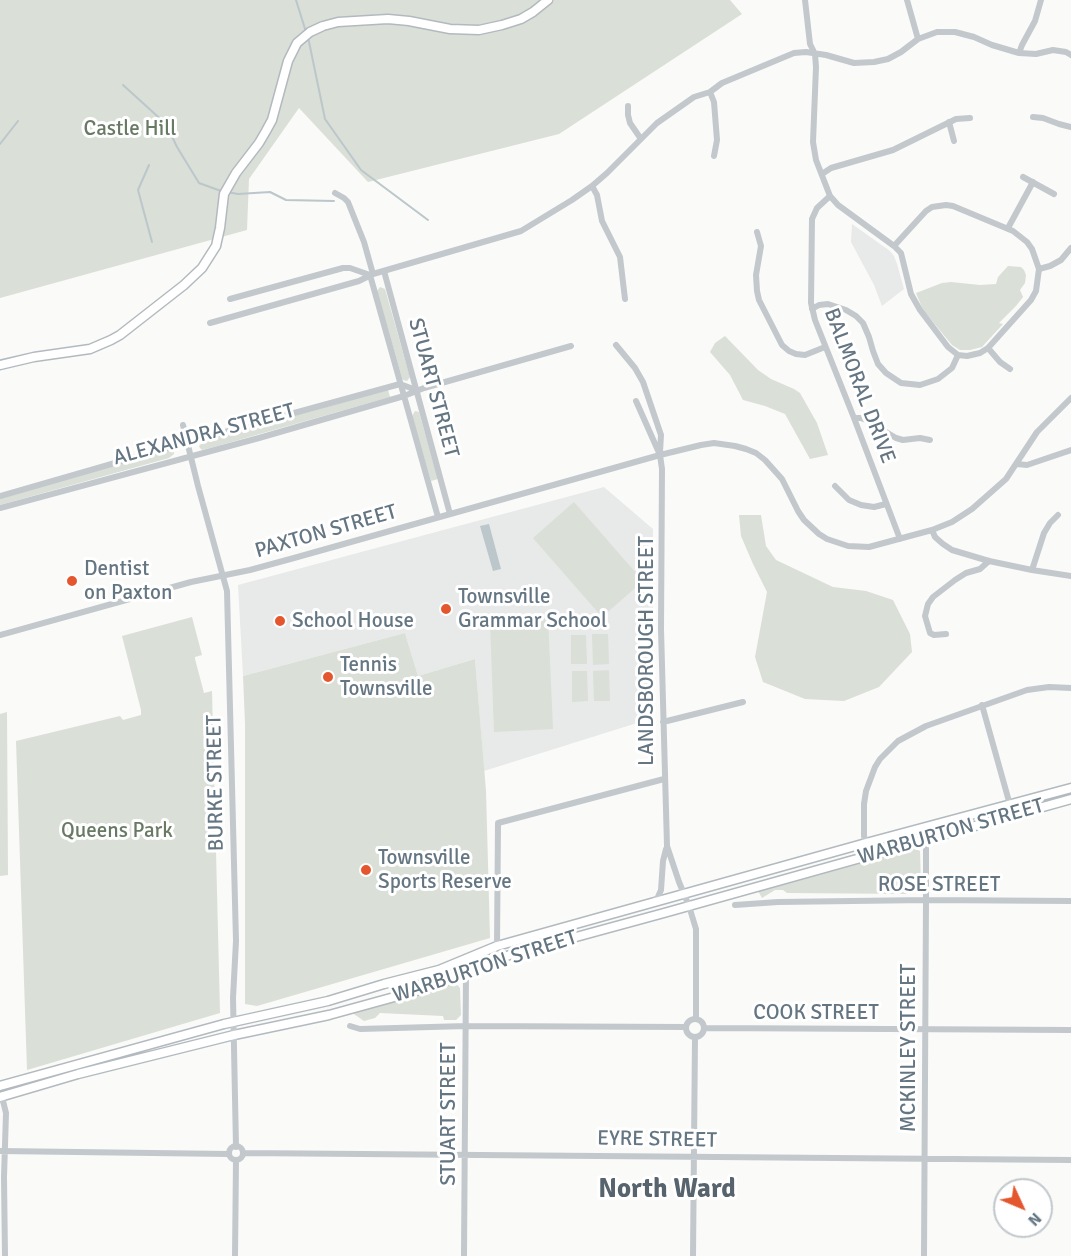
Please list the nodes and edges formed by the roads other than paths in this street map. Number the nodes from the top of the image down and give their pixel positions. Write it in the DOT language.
graph roads {
  1 [pos="548,0"];
  2 [pos="805,0"];
  3 [pos="907,0"];
  4 [pos="1041,0"];
  5 [pos="918,39"];
  6 [pos="1019,53"];
  7 [pos="814,54"];
  8 [pos="1071,55"];
  9 [pos="710,92"];
  10 [pos="628,106"];
  11 [pos="1033,117"];
  12 [pos="970,118"];
  13 [pos="949,122"];
  14 [pos="1071,127"];
  15 [pos="641,138"];
  16 [pos="954,141"];
  17 [pos="714,156"];
  18 [pos="822,174"];
  19 [pos="1023,177"];
  20 [pos="1033,182"];
  21 [pos="592,186"];
  22 [pos="335,193"];
  23 [pos="1054,194"];
  24 [pos="830,196"];
  25 [pos="1008,228"];
  26 [pos="757,232"];
  27 [pos="894,246"];
  28 [pos="1071,248"];
  29 [pos="1039,269"];
  30 [pos="384,271"];
  31 [pos="371,275"];
  32 [pos="230,299"];
  33 [pos="625,299"];
  34 [pos="812,309"];
  35 [pos="210,322"];
  36 [pos="616,345"];
  37 [pos="571,346"];
  38 [pos="825,347"];
  39 [pos="988,348"];
  40 [pos="958,355"];
  41 [pos="0,365"];
  42 [pos="1010,369"];
  43 [pos="400,384"];
  44 [pos="416,390"];
  45 [pos="404,396"];
  46 [pos="1071,398"];
  47 [pos="636,401"];
  48 [pos="855,418"];
  49 [pos="183,425"];
  50 [pos="930,440"];
  51 [pos="187,443"];
  52 [pos="1071,450"];
  53 [pos="660,455"];
  54 [pos="190,457"];
  55 [pos="1017,464"];
  56 [pos="835,486"];
  57 [pos="0,496"];
  58 [pos="886,504"];
  59 [pos="0,508"];
  60 [pos="450,514"];
  61 [pos="1058,515"];
  62 [pos="438,518"];
  63 [pos="932,530"];
  64 [pos="900,539"];
  65 [pos="989,561"];
  66 [pos="1032,570"];
  67 [pos="223,575"];
  68 [pos="1071,576"];
  69 [pos="0,634"];
  70 [pos="946,634"];
  71 [pos="1071,688"];
  72 [pos="743,702"];
  73 [pos="982,705"];
  74 [pos="663,722"];
  75 [pos="664,779"];
  76 [pos="1071,788"];
  77 [pos="1071,799"];
  78 [pos="1010,805"];
  79 [pos="926,840"];
  80 [pos="866,843"];
  81 [pos="667,846"];
  82 [pos="870,854"];
  83 [pos="684,894"];
  84 [pos="926,900"];
  85 [pos="1071,901"];
  86 [pos="653,903"];
  87 [pos="689,906"];
  88 [pos="735,906"];
  89 [pos="497,946"];
  90 [pos="466,973"];
  91 [pos="696,1018"];
  92 [pos="234,1022"];
  93 [pos="350,1026"];
  94 [pos="466,1026"];
  95 [pos="686,1027"];
  96 [pos="705,1028"];
  97 [pos="926,1030"];
  98 [pos="1071,1030"];
  99 [pos="234,1035"];
  100 [pos="695,1037"];
  101 [pos="78,1074"];
  102 [pos="12,1082"];
  103 [pos="0,1086"];
  104 [pos="1,1096"];
  105 [pos="236,1147"];
  106 [pos="3,1151"];
  107 [pos="243,1153"];
  108 [pos="229,1154"];
  109 [pos="465,1154"];
  110 [pos="694,1157"];
  111 [pos="924,1159"];
  112 [pos="236,1160"];
  113 [pos="1071,1160"];
  114 [pos="5,1256"];
  115 [pos="235,1256"];
  116 [pos="464,1256"];
  117 [pos="693,1256"];
  118 [pos="924,1256"];
  1 -- 41 [label="main road"];
  2 -- 7 [label="street"];
  3 -- 5 [label="street"];
  4 -- 6 [label="street"];
  5 -- 6 [label="street"];
  5 -- 7 [label="street"];
  6 -- 8 [label="street"];
  7 -- 9 [label="street"];
  7 -- 18 [label="street"];
  9 -- 15 [label="street"];
  9 -- 17 [label="street"];
  10 -- 15 [label="street"];
  11 -- 14 [label="street"];
  12 -- 13 [label="street"];
  13 -- 16 [label="street"];
  13 -- 18 [label="street"];
  15 -- 21 [label="street"];
  18 -- 24 [label="street"];
  19 -- 20 [label="street"];
  20 -- 23 [label="street"];
  20 -- 25 [label="street"];
  21 -- 30 [label="street"];
  21 -- 33 [label="street"];
  22 -- 31 [label="street, STUART STREET"];
  24 -- 27 [label="street"];
  24 -- 34 [label="street, BALMORAL DRIVE"];
  25 -- 27 [label="street"];
  25 -- 29 [label="street"];
  26 -- 38 [label="street"];
  27 -- 40 [label="street"];
  28 -- 29 [label="street"];
  29 -- 39 [label="street"];
  30 -- 31 [label="street"];
  30 -- 44 [label="street, STUART STREET"];
  31 -- 32 [label="street"];
  31 -- 35 [label="street"];
  31 -- 43 [label="street, STUART STREET"];
  34 -- 38 [label="street, BALMORAL DRIVE"];
  34 -- 40 [label="street"];
  36 -- 53 [label="street, LANDSBOROUGH STREET"];
  37 -- 44 [label="street, ALEXANDRA STREET"];
  38 -- 48 [label="street, BALMORAL DRIVE"];
  39 -- 40 [label="street"];
  39 -- 42 [label="street"];
  43 -- 44 [label="street"];
  43 -- 45 [label="street, STUART STREET"];
  43 -- 51 [label="street, ALEXANDRA STREET"];
  44 -- 45 [label="street, ALEXANDRA STREET"];
  44 -- 60 [label="street, STUART STREET"];
  45 -- 54 [label="street, ALEXANDRA STREET"];
  45 -- 62 [label="street, STUART STREET"];
  46 -- 55 [label="street, PAXTON STREET"];
  47 -- 53 [label="street, LANDSBOROUGH STREET"];
  48 -- 50 [label="street"];
  48 -- 58 [label="street, BALMORAL DRIVE"];
  49 -- 51 [label="street, BURKE STREET"];
  51 -- 54 [label="street, BURKE STREET"];
  51 -- 57 [label="street, ALEXANDRA STREET"];
  52 -- 55 [label="street"];
  53 -- 60 [label="street, PAXTON STREET"];
  53 -- 64 [label="street, PAXTON STREET"];
  53 -- 74 [label="street, LANDSBOROUGH STREET"];
  54 -- 59 [label="street, ALEXANDRA STREET"];
  54 -- 67 [label="street, BURKE STREET"];
  55 -- 63 [label="street, PAXTON STREET"];
  56 -- 58 [label="street"];
  58 -- 64 [label="street, BALMORAL DRIVE"];
  60 -- 62 [label="street, PAXTON STREET"];
  61 -- 66 [label="street"];
  62 -- 67 [label="street, PAXTON STREET"];
  63 -- 64 [label="street, PAXTON STREET"];
  63 -- 65 [label="street"];
  65 -- 66 [label="street"];
  65 -- 70 [label="street"];
  66 -- 68 [label="street"];
  67 -- 69 [label="street, PAXTON STREET"];
  67 -- 92 [label="street, BURKE STREET"];
  71 -- 73 [label="street"];
  72 -- 74 [label="street"];
  73 -- 78 [label="street"];
  73 -- 80 [label="street"];
  74 -- 75 [label="street, LANDSBOROUGH STREET"];
  75 -- 81 [label="street, LANDSBOROUGH STREET"];
  75 -- 89 [label="street"];
  76 -- 78 [label="main road, WARBURTON STREET"];
  77 -- 79 [label="main road, WARBURTON STREET"];
  78 -- 80 [label="main road, WARBURTON STREET"];
  79 -- 82 [label="main road, WARBURTON STREET"];
  79 -- 84 [label="street, MCKINLEY STREET"];
  80 -- 82 [label="street"];
  80 -- 83 [label="main road, WARBURTON STREET"];
  81 -- 83 [label="street, LANDSBOROUGH STREET"];
  81 -- 86 [label="street, LANDSBOROUGH STREET"];
  82 -- 87 [label="main road, WARBURTON STREET"];
  83 -- 86 [label="main road, WARBURTON STREET"];
  83 -- 87 [label="street, LANDSBOROUGH STREET"];
  84 -- 85 [label="street, ROSE STREET"];
  84 -- 88 [label="street, ROSE STREET"];
  84 -- 97 [label="street, MCKINLEY STREET"];
  86 -- 89 [label="main road, WARBURTON STREET"];
  87 -- 90 [label="main road, WARBURTON STREET"];
  87 -- 91 [label="street, LANDSBOROUGH STREET"];
  89 -- 92 [label="main road, WARBURTON STREET"];
  90 -- 94 [label="street, STUART STREET"];
  90 -- 99 [label="main road, WARBURTON STREET"];
  91 -- 95 [label="street"];
  91 -- 96 [label="street"];
  92 -- 99 [label="street, BURKE STREET"];
  92 -- 102 [label="main road, WARBURTON STREET"];
  93 -- 94 [label="street"];
  94 -- 95 [label="street"];
  94 -- 109 [label="street, STUART STREET"];
  95 -- 100 [label="street"];
  96 -- 97 [label="street, COOK STREET"];
  96 -- 100 [label="street"];
  97 -- 98 [label="street, COOK STREET"];
  97 -- 111 [label="street, MCKINLEY STREET"];
  99 -- 101 [label="main road, WARBURTON STREET"];
  99 -- 105 [label="street, BURKE STREET"];
  100 -- 110 [label="street"];
  101 -- 102 [label="main road"];
  101 -- 104 [label="main road, WARBURTON STREET"];
  102 -- 103 [label="main road, WARBURTON STREET"];
  104 -- 106 [label="street"];
  105 -- 107 [label="street"];
  105 -- 108 [label="street"];
  106 -- 108 [label="street"];
  106 -- 114 [label="street"];
  107 -- 109 [label="street, EYRE STREET"];
  107 -- 112 [label="street"];
  108 -- 112 [label="street"];
  109 -- 110 [label="street, EYRE STREET"];
  109 -- 116 [label="street, STUART STREET"];
  110 -- 111 [label="street, EYRE STREET"];
  110 -- 117 [label="street"];
  111 -- 113 [label="street, EYRE STREET"];
  111 -- 118 [label="street, MCKINLEY STREET"];
  112 -- 115 [label="street"];
}
